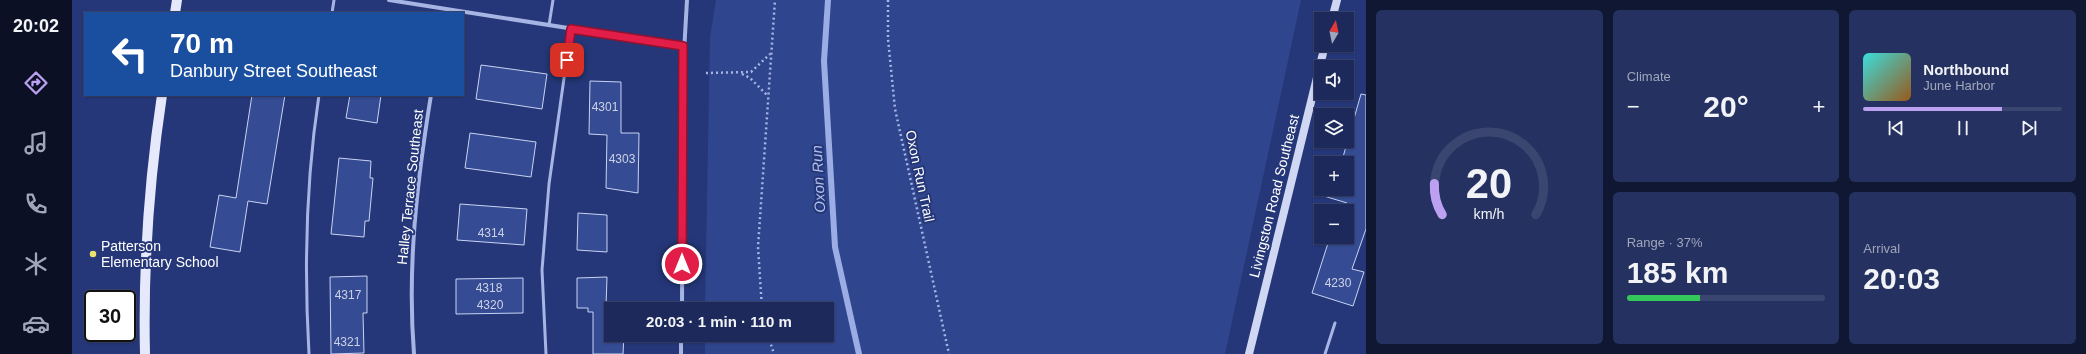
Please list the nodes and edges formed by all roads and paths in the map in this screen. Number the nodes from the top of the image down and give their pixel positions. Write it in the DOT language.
graph roads {
  1 [pos="177,0"];
  2 [pos="334,0"];
  3 [pos="389,0"];
  4 [pos="553,0"];
  5 [pos="687,0"];
  6 [pos="775,0"];
  7 [pos="888,0"];
  8 [pos="1337,0"];
  9 [pos="446,11"];
  10 [pos="175,12"];
  11 [pos="332,12"];
  12 [pos="1334,12"];
  13 [pos="464,13"];
  14 [pos="549,25"];
  15 [pos="571,29"];
  16 [pos="683,46"];
  17 [pos="1323,52"];
  18 [pos="771,54"];
  19 [pos="706,72"];
  20 [pos="741,73"];
  21 [pos="162,96"];
  22 [pos="319,96"];
  23 [pos="431,96"];
  24 [pos="768,96"];
  25 [pos="682,302"];
  26 [pos="762,302"];
  27 [pos="1335,322"];
  28 [pos="682,342"];
  29 [pos="770,342"];
  30 [pos="145,354"];
  31 [pos="309,354"];
  32 [pos="414,354"];
  33 [pos="546,354"];
  34 [pos="681,354"];
  35 [pos="774,354"];
  36 [pos="949,354"];
  37 [pos="1249,354"];
  38 [pos="1325,354"];
  1 -- 10 [label="main road"];
  2 -- 11 [label="lane"];
  3 -- 9 [label="street"];
  4 -- 14 [label="lane"];
  5 -- 16 [label="street"];
  6 -- 18 [label="path"];
  7 -- 36 [label="path, Oxon Run Trail"];
  8 -- 12 [label="street"];
  13 -- 14 [label="street"];
  14 -- 15 [label="street"];
  15 -- 16 [label="street"];
  15 -- 33 [label="lane"];
  16 -- 25 [label="street"];
  17 -- 37 [label="street, Livingston Road Southeast"];
  18 -- 20 [label="path"];
  18 -- 24 [label="path"];
  19 -- 20 [label="path"];
  20 -- 24 [label="path"];
  21 -- 30 [label="main road"];
  22 -- 31 [label="lane"];
  23 -- 32 [label="street, Halley Terrace Southeast"];
  24 -- 26 [label="path"];
  27 -- 38 [label="lane"];
  28 -- 34 [label="street"];
  29 -- 35 [label="path"];
}
